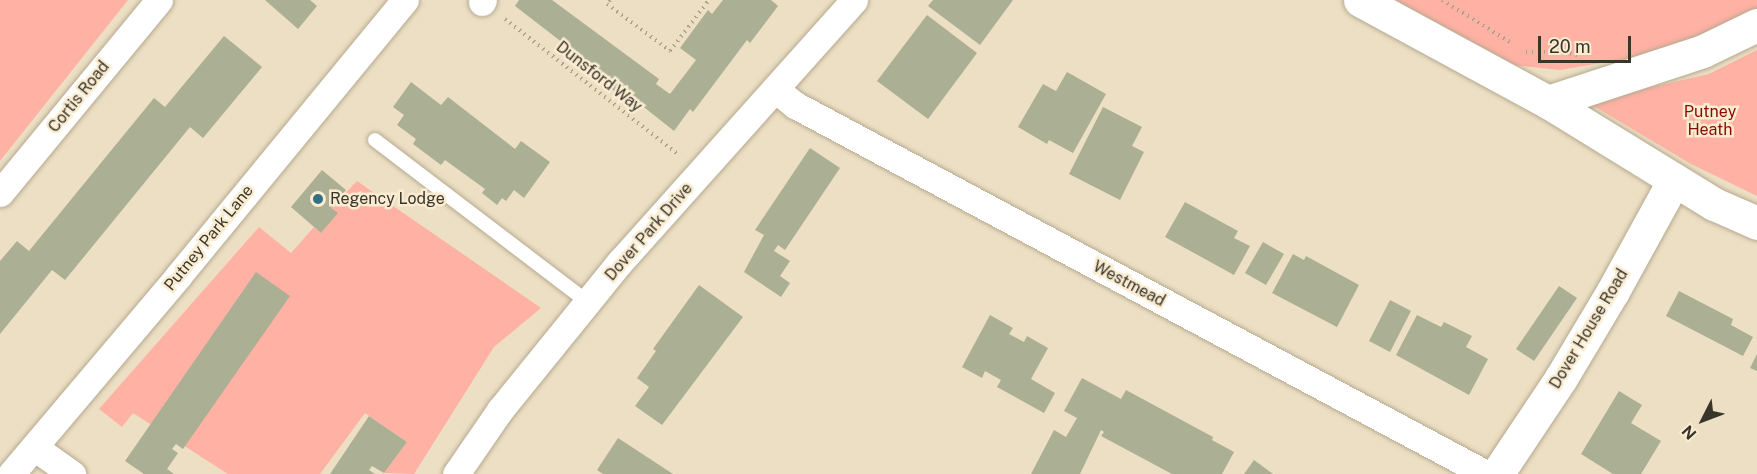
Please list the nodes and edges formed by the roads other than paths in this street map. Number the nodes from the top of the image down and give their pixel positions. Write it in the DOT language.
graph roads {
  1 [pos="159,0"];
  2 [pos="405,0"];
  3 [pos="854,0"];
  4 [pos="1360,0"];
  5 [pos="1757,26"];
  6 [pos="775,89"];
  7 [pos="1548,102"];
  8 [pos="375,140"];
  9 [pos="1674,180"];
  10 [pos="0,193"];
  11 [pos="1757,223"];
  12 [pos="588,302"];
  13 [pos="34,447"];
  14 [pos="11,474"];
  15 [pos="72,474"];
  16 [pos="456,474"];
  17 [pos="1486,474"];
  18 [pos="1497,474"];
  1 -- 10 [label="street, Cortis Road"];
  2 -- 13 [label="street, Putney Park Lane"];
  3 -- 6 [label="street, Dover Park Drive"];
  4 -- 7 [label="street"];
  5 -- 7 [label="street"];
  6 -- 12 [label="street, Dover Park Drive"];
  6 -- 17 [label="street, Westmead"];
  7 -- 9 [label="street"];
  8 -- 12 [label="lane"];
  9 -- 11 [label="street"];
  9 -- 18 [label="street, Dover House Road"];
  12 -- 16 [label="street, Dover Park Drive"];
  13 -- 14 [label="street, Putney Park Lane"];
  13 -- 15 [label="street"];
}
